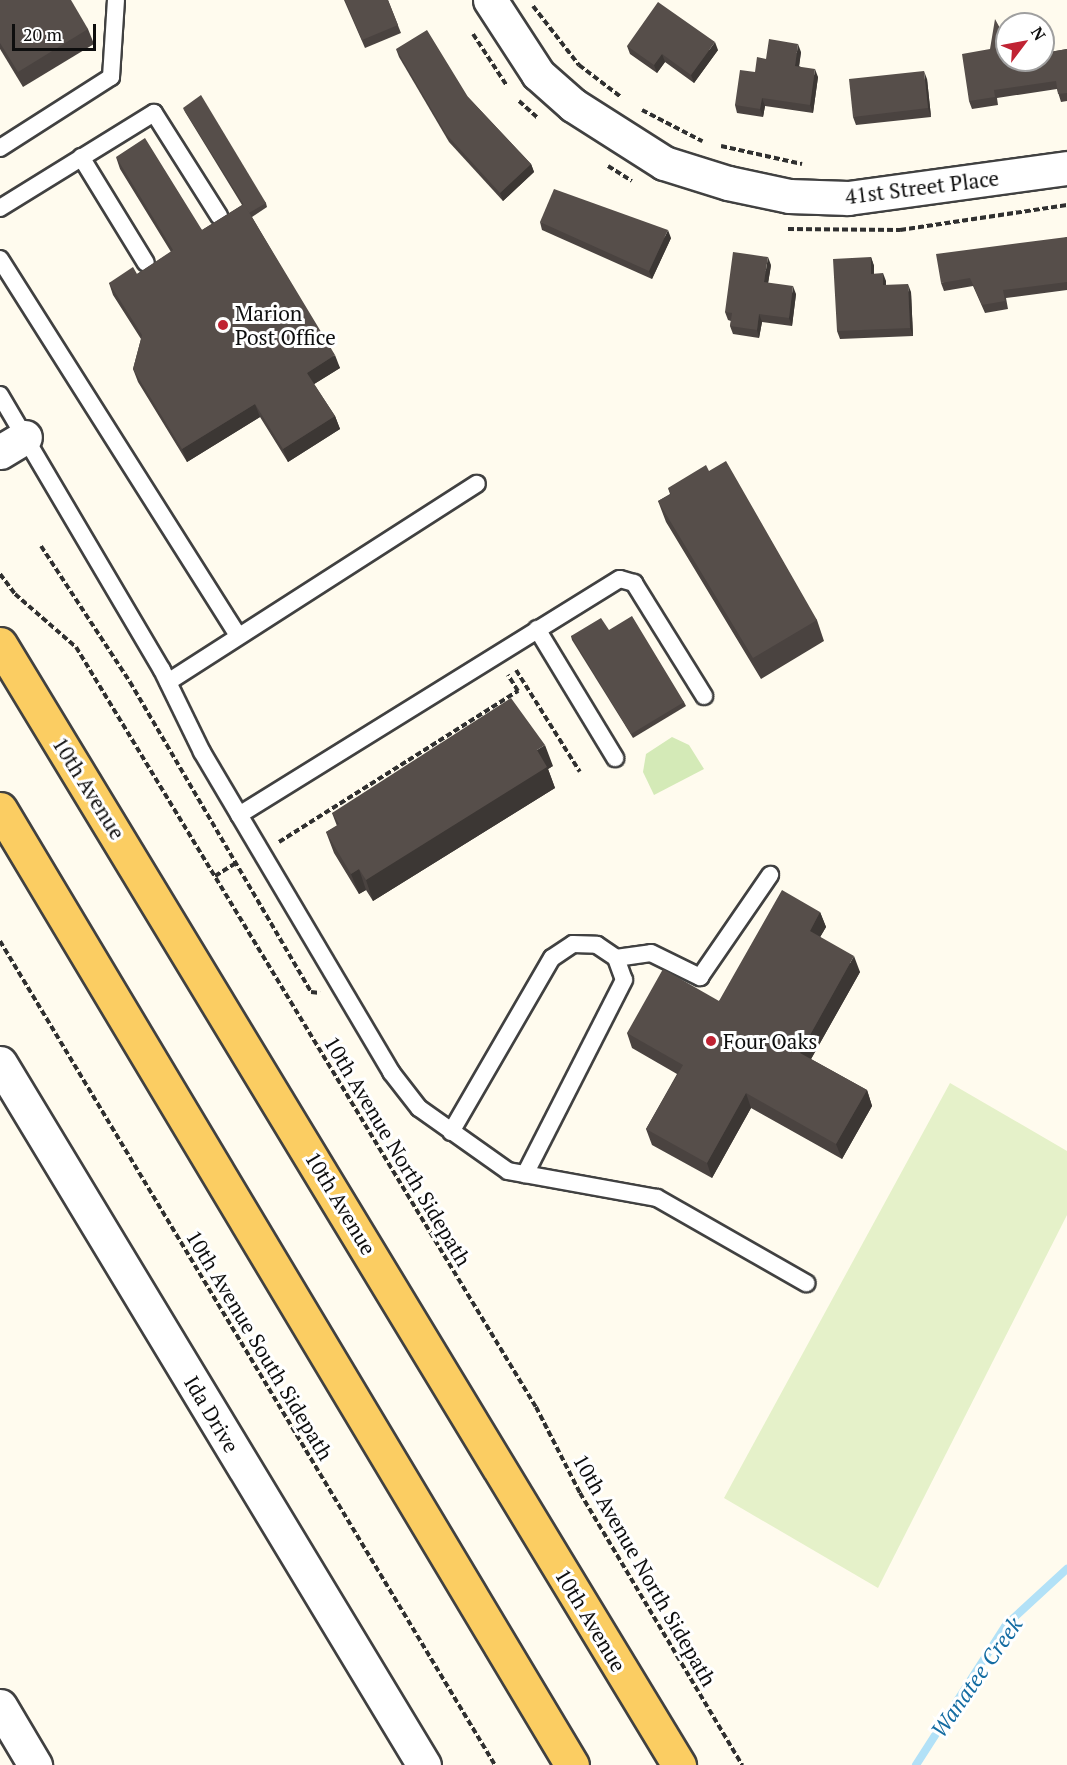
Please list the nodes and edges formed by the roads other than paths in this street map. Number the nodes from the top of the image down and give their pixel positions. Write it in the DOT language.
graph roads {
  1 [pos="116,0"];
  2 [pos="490,0"];
  3 [pos="0,148"];
  4 [pos="81,157"];
  5 [pos="1067,168"];
  6 [pos="0,208"];
  7 [pos="219,216"];
  8 [pos="0,259"];
  9 [pos="146,263"];
  10 [pos="0,395"];
  11 [pos="13,444"];
  12 [pos="477,484"];
  13 [pos="537,629"];
  14 [pos="238,635"];
  15 [pos="0,644"];
  16 [pos="168,682"];
  17 [pos="704,696"];
  18 [pos="615,758"];
  19 [pos="0,809"];
  20 [pos="239,815"];
  21 [pos="770,875"];
  22 [pos="616,958"];
  23 [pos="0,1063"];
  24 [pos="451,1132"];
  25 [pos="525,1174"];
  26 [pos="806,1282"];
  27 [pos="0,1706"];
  28 [pos="28,1762"];
  29 [pos="424,1765"];
  30 [pos="572,1765"];
  31 [pos="679,1765"];
  1 -- 3 [label="lane"];
  2 -- 5 [label="street, 41st Street Place"];
  4 -- 6 [label="lane"];
  4 -- 7 [label="lane"];
  4 -- 9 [label="lane"];
  8 -- 14 [label="lane"];
  10 -- 11 [label="lane"];
  11 -- 16 [label="lane"];
  12 -- 14 [label="lane"];
  13 -- 17 [label="lane"];
  13 -- 18 [label="lane"];
  13 -- 20 [label="lane"];
  14 -- 16 [label="lane"];
  15 -- 31 [label="main road, 10th Avenue"];
  16 -- 20 [label="lane"];
  19 -- 30 [label="main road"];
  20 -- 24 [label="lane"];
  21 -- 22 [label="lane"];
  22 -- 24 [label="lane"];
  22 -- 25 [label="lane"];
  23 -- 29 [label="street, Ida Drive"];
  24 -- 25 [label="lane"];
  25 -- 26 [label="lane"];
  27 -- 28 [label="street"];
}
